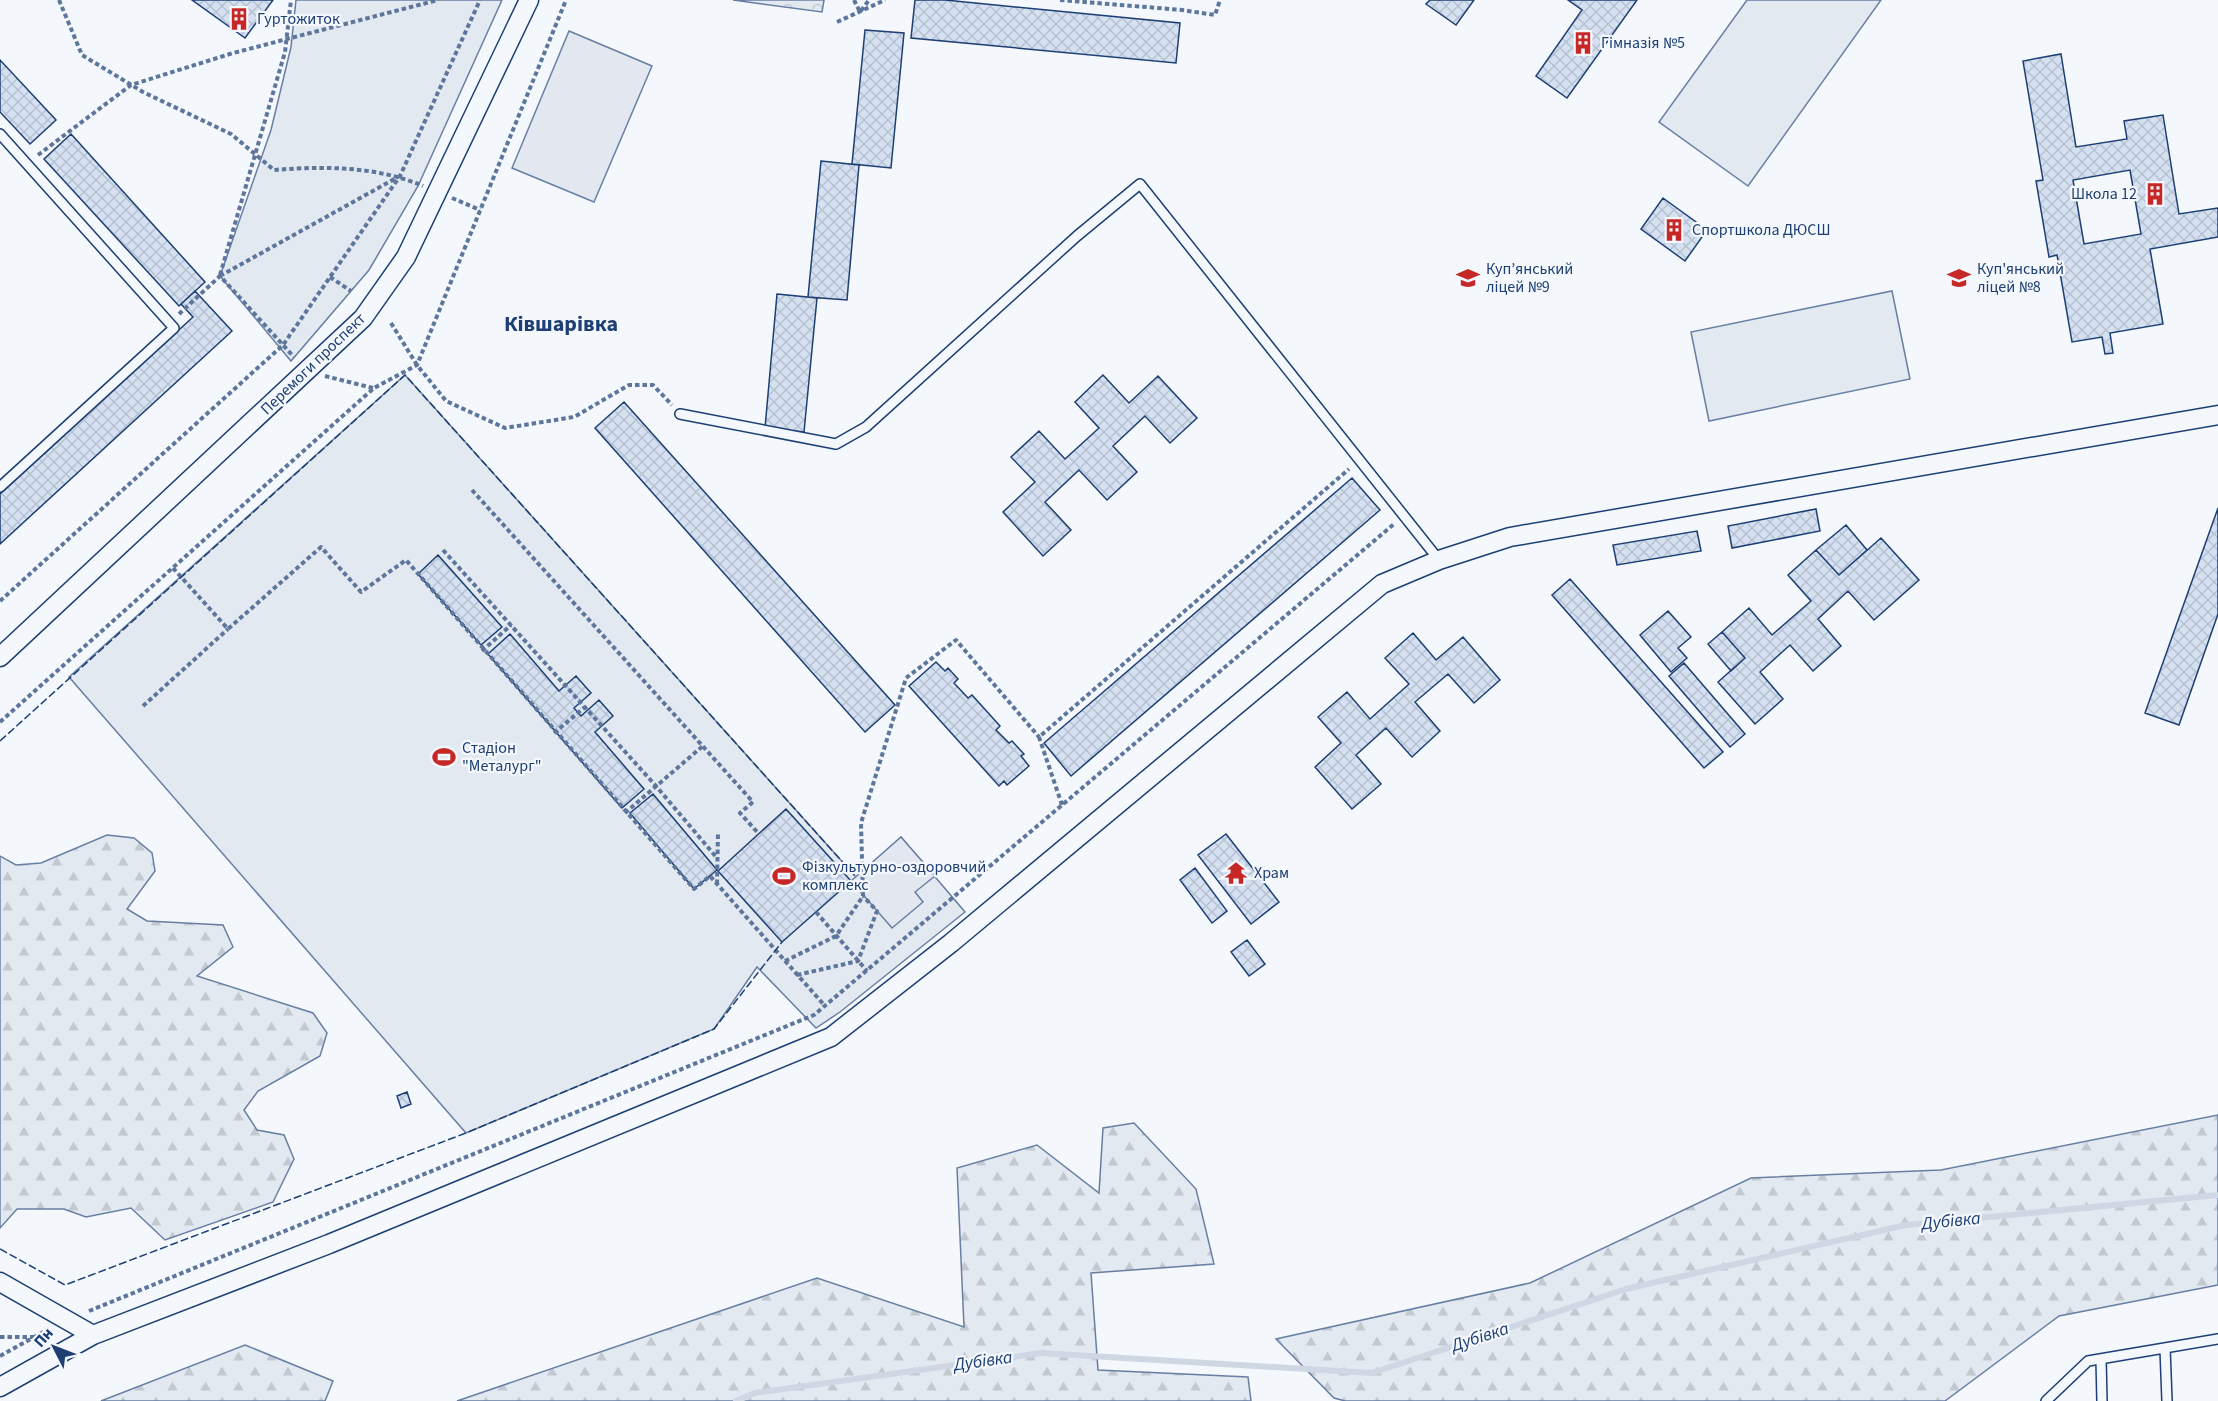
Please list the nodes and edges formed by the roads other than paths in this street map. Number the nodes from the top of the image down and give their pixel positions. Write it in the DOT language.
graph roads {
  1 [pos="530,0"];
  2 [pos="0,134"];
  3 [pos="680,414"];
  4 [pos="2218,415"];
  5 [pos="0,487"];
  6 [pos="1439,560"];
  7 [pos="0,657"];
  8 [pos="0,1282"];
  9 [pos="93,1335"];
  10 [pos="2218,1339"];
  11 [pos="2165,1348"];
  12 [pos="2101,1359"];
  13 [pos="0,1387"];
  14 [pos="2046,1401"];
  15 [pos="2102,1401"];
  16 [pos="2167,1401"];
  1 -- 7 [label="street, Перемоги проспект"];
  2 -- 5 [label="lane"];
  3 -- 6 [label="lane"];
  4 -- 6 [label="street"];
  6 -- 9 [label="street"];
  8 -- 9 [label="street"];
  9 -- 13 [label="street"];
  10 -- 11 [label="lane"];
  11 -- 12 [label="lane"];
  11 -- 16 [label="lane"];
  12 -- 14 [label="lane"];
  12 -- 15 [label="lane"];
}
